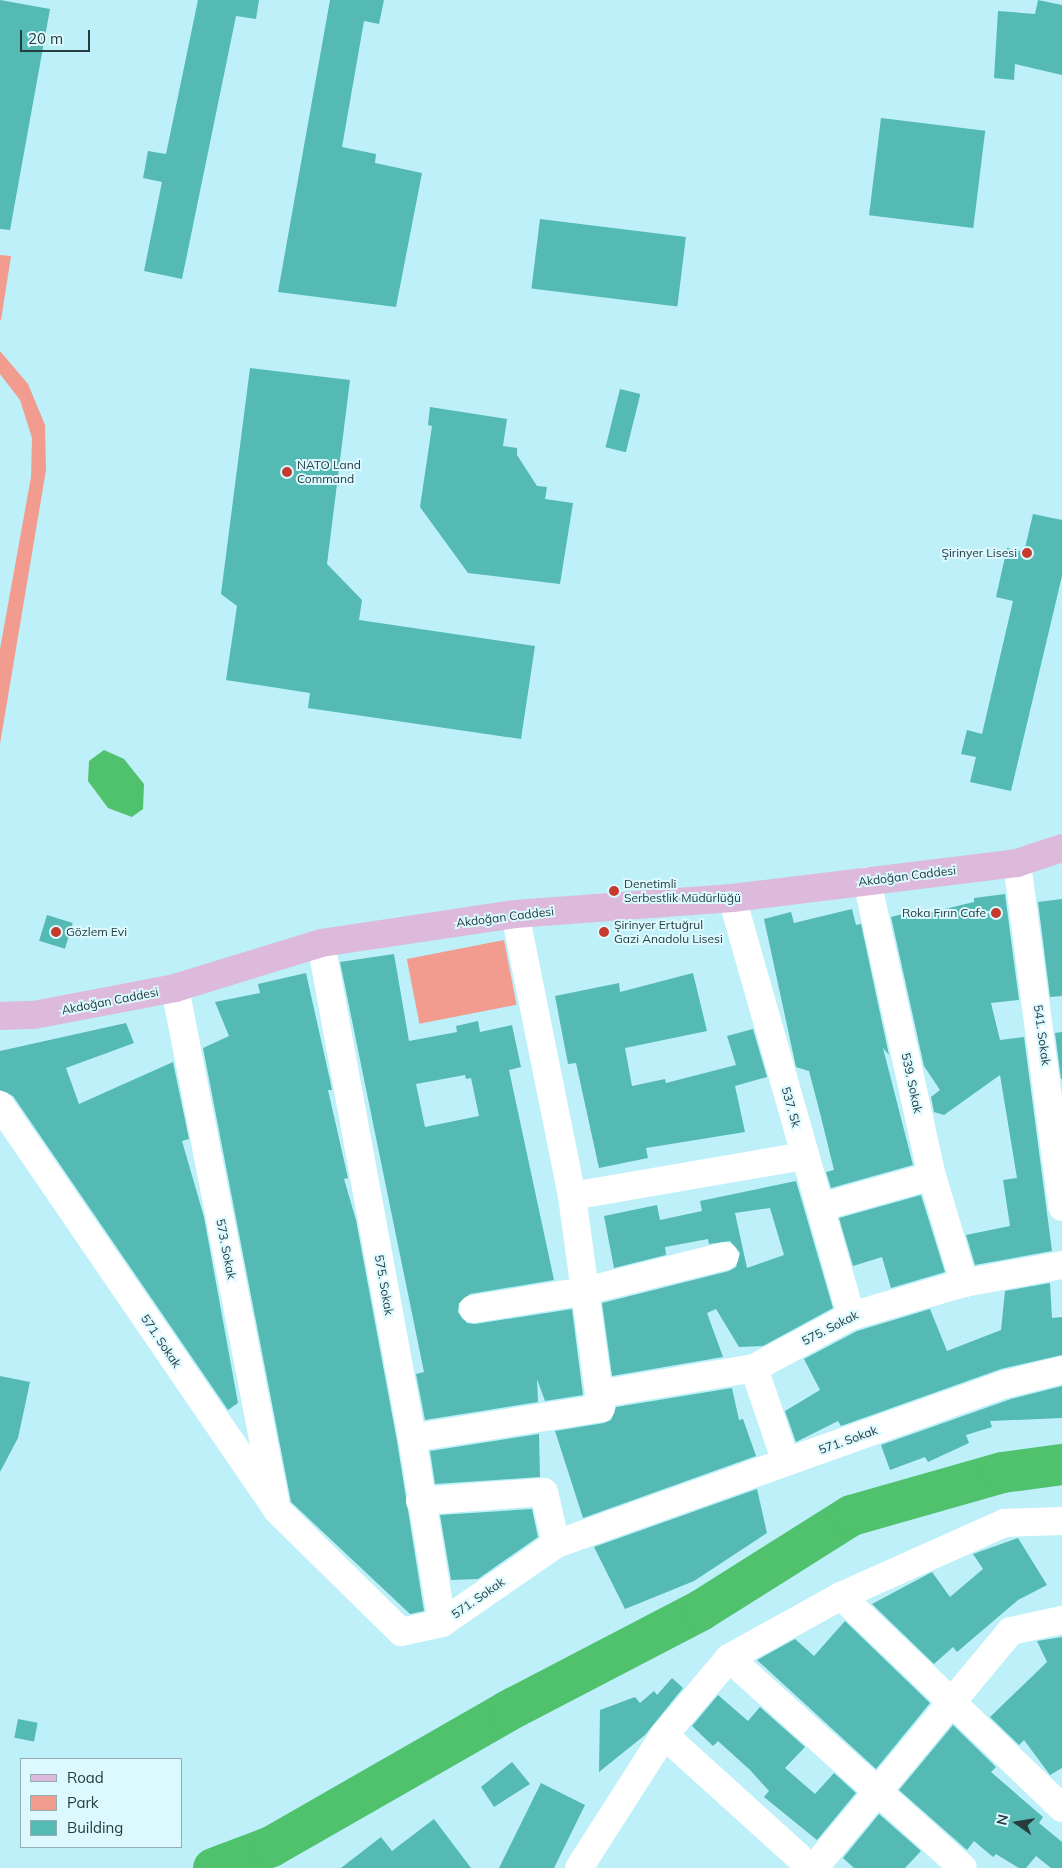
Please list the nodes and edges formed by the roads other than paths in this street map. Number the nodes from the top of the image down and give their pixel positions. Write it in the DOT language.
graph roads {
  1 [pos="1062,848"];
  2 [pos="1017,863"];
  3 [pos="1062,867"];
  4 [pos="867,881"];
  5 [pos="732,898"];
  6 [pos="515,914"];
  7 [pos="321,943"];
  8 [pos="174,988"];
  9 [pos="0,1016"];
  10 [pos="1056,1088"];
  11 [pos="0,1105"];
  12 [pos="804,1156"];
  13 [pos="932,1176"];
  14 [pos="572,1196"];
  15 [pos="821,1207"];
  16 [pos="1062,1207"];
  17 [pos="725,1256"];
  18 [pos="1062,1265"];
  19 [pos="964,1283"];
  20 [pos="585,1291"];
  21 [pos="473,1310"];
  22 [pos="851,1316"];
  23 [pos="754,1368"];
  24 [pos="1062,1370"];
  25 [pos="600,1401"];
  26 [pos="412,1438"];
  27 [pos="786,1462"];
  28 [pos="420,1501"];
  29 [pos="277,1510"];
  30 [pos="1062,1522"];
  31 [pos="556,1544"];
  32 [pos="841,1596"];
  33 [pos="1062,1620"];
  34 [pos="442,1623"];
  35 [pos="729,1658"];
  36 [pos="948,1704"];
  37 [pos="664,1735"];
  38 [pos="876,1792"];
  39 [pos="1062,1808"];
  40 [pos="803,1865"];
  41 [pos="579,1868"];
  42 [pos="962,1868"];
  1 -- 2 [label="main road, Akdoğan Caddesi"];
  2 -- 3 [label="main road, Akdoğan Caddesi"];
  2 -- 4 [label="main road, Akdoğan Caddesi"];
  2 -- 10 [label="street, 541. Sokak"];
  4 -- 5 [label="main road, Akdoğan Caddesi"];
  4 -- 13 [label="street, 539. Sokak"];
  5 -- 6 [label="main road, Akdoğan Caddesi"];
  5 -- 12 [label="street, 537. Sk"];
  6 -- 7 [label="main road, Akdoğan Caddesi"];
  6 -- 14 [label="street"];
  7 -- 8 [label="main road, Akdoğan Caddesi"];
  7 -- 26 [label="street, 575. Sokak"];
  8 -- 9 [label="main road, Akdoğan Caddesi"];
  8 -- 29 [label="street, 573. Sokak"];
  10 -- 16 [label="street, 541. Sokak"];
  11 -- 29 [label="street, 571. Sokak"];
  12 -- 14 [label="street"];
  12 -- 15 [label="street, 537. Sk"];
  13 -- 15 [label="street"];
  13 -- 19 [label="street, 539. Sokak"];
  14 -- 20 [label="street"];
  15 -- 22 [label="street, 537. Sk"];
  17 -- 20 [label="street"];
  18 -- 19 [label="street, 575. Sokak"];
  19 -- 22 [label="street, 575. Sokak"];
  20 -- 21 [label="street"];
  20 -- 25 [label="street"];
  22 -- 23 [label="street, 575. Sokak"];
  23 -- 25 [label="street, 575. Sokak"];
  23 -- 27 [label="street"];
  24 -- 27 [label="street, 571. Sokak"];
  25 -- 26 [label="street, 575. Sokak"];
  26 -- 28 [label="street"];
  27 -- 31 [label="street, 571. Sokak"];
  28 -- 31 [label="street"];
  28 -- 34 [label="street"];
  29 -- 34 [label="street, 571. Sokak"];
  30 -- 32 [label="street"];
  31 -- 34 [label="street, 571. Sokak"];
  32 -- 35 [label="street"];
  32 -- 36 [label="street"];
  33 -- 36 [label="street"];
  35 -- 37 [label="street"];
  35 -- 38 [label="street"];
  36 -- 38 [label="street"];
  36 -- 39 [label="street"];
  37 -- 40 [label="street"];
  37 -- 41 [label="street"];
  38 -- 40 [label="street"];
  38 -- 42 [label="street"];
}
